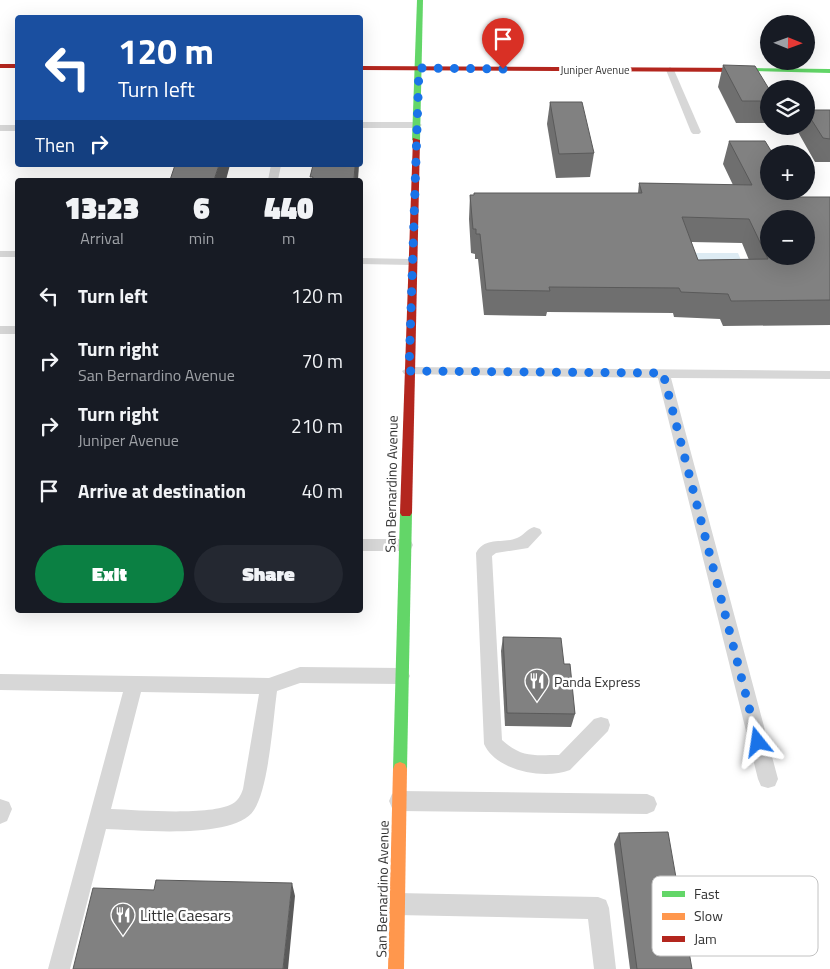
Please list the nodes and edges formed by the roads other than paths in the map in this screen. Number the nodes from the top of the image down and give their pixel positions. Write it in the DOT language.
graph roads {
  1 [pos="420,0"];
  2 [pos="0,66"];
  3 [pos="15,66"];
  4 [pos="363,68"];
  5 [pos="419,68"];
  6 [pos="670,70"];
  7 [pos="830,71"];
  8 [pos="363,125"];
  9 [pos="417,125"];
  10 [pos="0,128"];
  11 [pos="15,128"];
  12 [pos="696,132"];
  13 [pos="0,254"];
  14 [pos="15,254"];
  15 [pos="363,261"];
  16 [pos="412,262"];
  17 [pos="0,330"];
  18 [pos="15,330"];
  19 [pos="409,371"];
  20 [pos="663,373"];
  21 [pos="830,375"];
  22 [pos="534,532"];
  23 [pos="363,545"];
  24 [pos="405,545"];
  25 [pos="402,676"];
  26 [pos="0,682"];
  27 [pos="134,684"];
  28 [pos="269,686"];
  29 [pos="601,725"];
  30 [pos="768,779"];
  31 [pos="399,801"];
  32 [pos="647,804"];
  33 [pos="0,809"];
  34 [pos="0,814"];
  35 [pos="99,819"];
  36 [pos="397,904"];
  37 [pos="59,969"];
  38 [pos="396,969"];
  39 [pos="605,969"];
  1 -- 5 [label="main road, San Bernardino Avenue"];
  2 -- 3 [label="main road"];
  4 -- 5 [label="main road, Juniper Avenue"];
  5 -- 6 [label="main road, Juniper Avenue"];
  5 -- 9 [label="main road, San Bernardino Avenue"];
  6 -- 7 [label="main road, Juniper Avenue"];
  6 -- 12 [label="lane"];
  8 -- 9 [label="lane"];
  9 -- 16 [label="main road, San Bernardino Avenue"];
  10 -- 11 [label="lane"];
  13 -- 14 [label="lane"];
  15 -- 16 [label="lane"];
  16 -- 19 [label="main road, San Bernardino Avenue"];
  17 -- 18 [label="lane"];
  19 -- 20 [label="lane"];
  19 -- 24 [label="main road, San Bernardino Avenue"];
  20 -- 21 [label="lane"];
  20 -- 30 [label="lane"];
  22 -- 29 [label="lane"];
  23 -- 24 [label="lane"];
  24 -- 25 [label="main road, San Bernardino Avenue"];
  25 -- 28 [label="lane"];
  25 -- 31 [label="main road, San Bernardino Avenue"];
  26 -- 27 [label="lane"];
  27 -- 28 [label="lane"];
  27 -- 35 [label="lane"];
  28 -- 35 [label="lane"];
  31 -- 32 [label="lane"];
  31 -- 36 [label="main road, San Bernardino Avenue"];
  33 -- 34 [label="lane"];
  35 -- 37 [label="lane"];
  36 -- 38 [label="main road, San Bernardino Avenue"];
  36 -- 39 [label="lane"];
}
